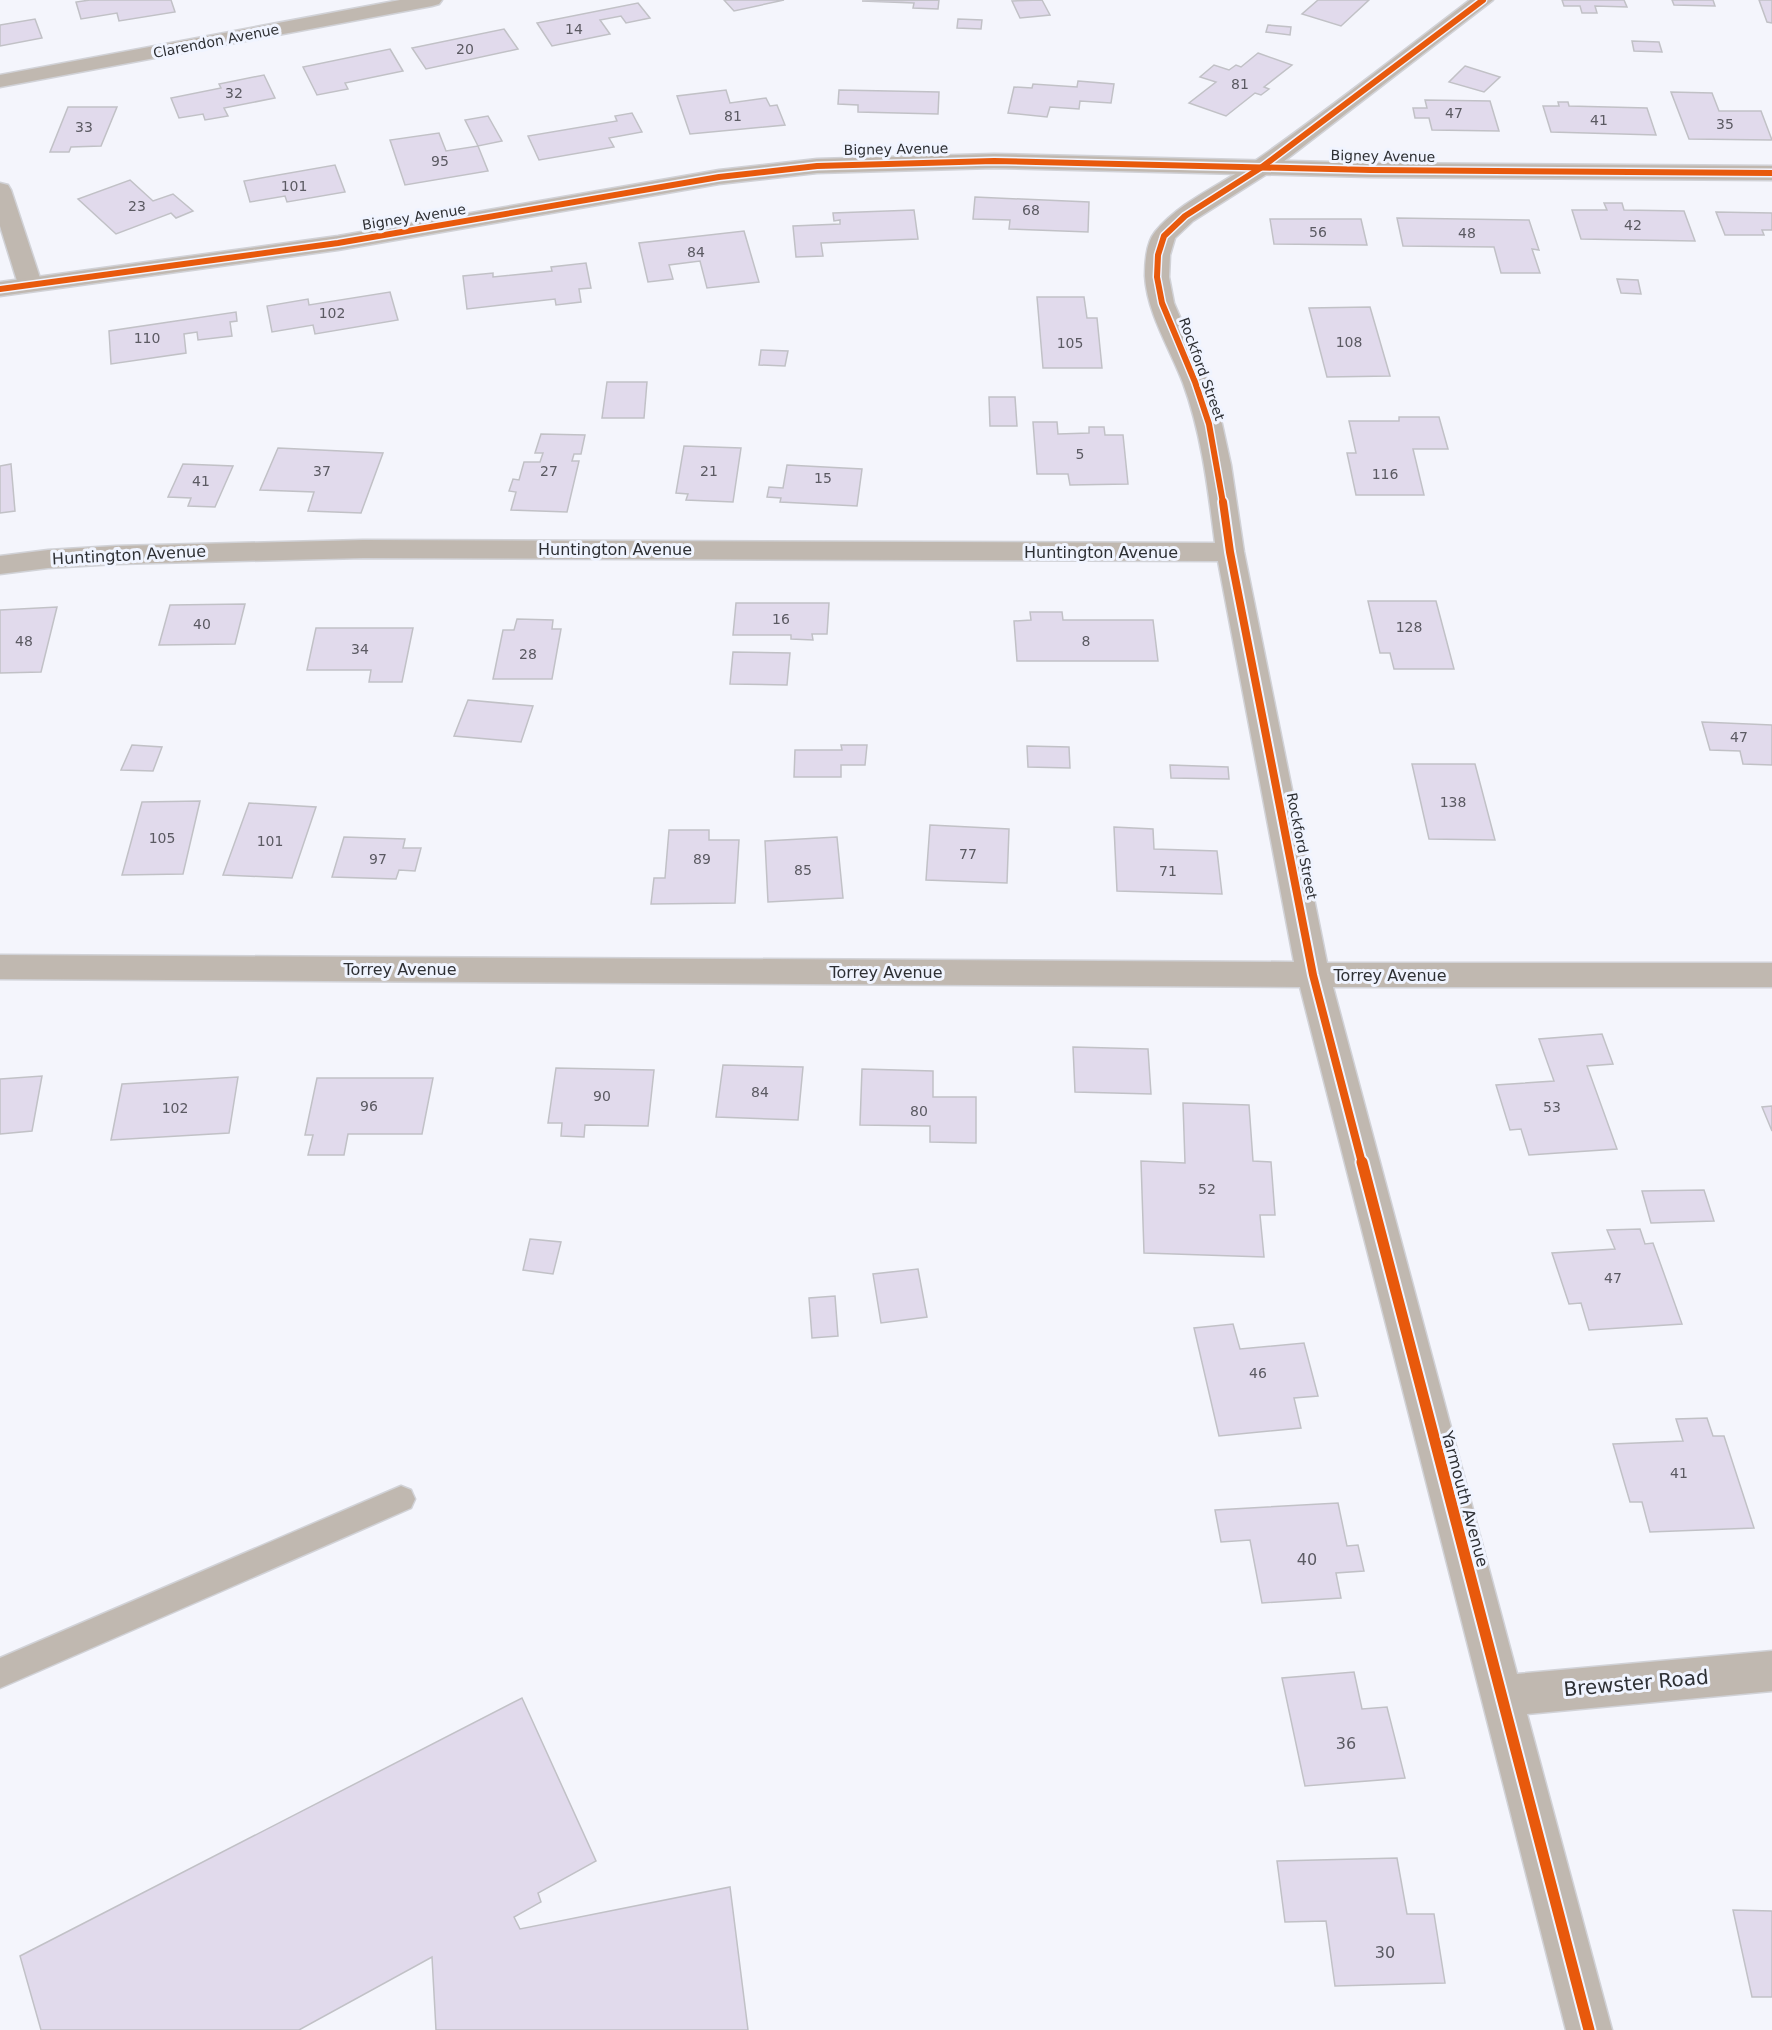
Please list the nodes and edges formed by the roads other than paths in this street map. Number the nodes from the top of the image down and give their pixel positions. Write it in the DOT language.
graph roads {
  1 [pos="432,0"];
  2 [pos="1483,0"];
  3 [pos="0,81"];
  4 [pos="1262,167"];
  5 [pos="1772,173"];
  6 [pos="0,190"];
  7 [pos="30,284"];
  8 [pos="0,289"];
  9 [pos="1230,552"];
  10 [pos="0,565"];
  11 [pos="0,967"];
  12 [pos="1313,975"];
  13 [pos="1772,975"];
  14 [pos="400,1499"];
  15 [pos="1772,1671"];
  16 [pos="0,1673"];
  17 [pos="1500,1695"];
  18 [pos="1588,2030"];
  1 -- 3 [label="street, Clarendon Avenue"];
  2 -- 4 [label="street, Rockford Street"];
  4 -- 5 [label="street, Bigney Avenue"];
  4 -- 7 [label="street, Bigney Avenue"];
  4 -- 9 [label="street, Rockford Street"];
  6 -- 7 [label="street"];
  7 -- 8 [label="street, Bigney Avenue"];
  9 -- 10 [label="street, Huntington Avenue"];
  9 -- 12 [label="street, Rockford Street"];
  11 -- 12 [label="street, Torrey Avenue"];
  12 -- 13 [label="street, Torrey Avenue"];
  12 -- 17 [label="street, Yarmouth Avenue"];
  14 -- 16 [label="lane"];
  15 -- 17 [label="street, Brewster Road"];
  17 -- 18 [label="street, Yarmouth Avenue"];
}
